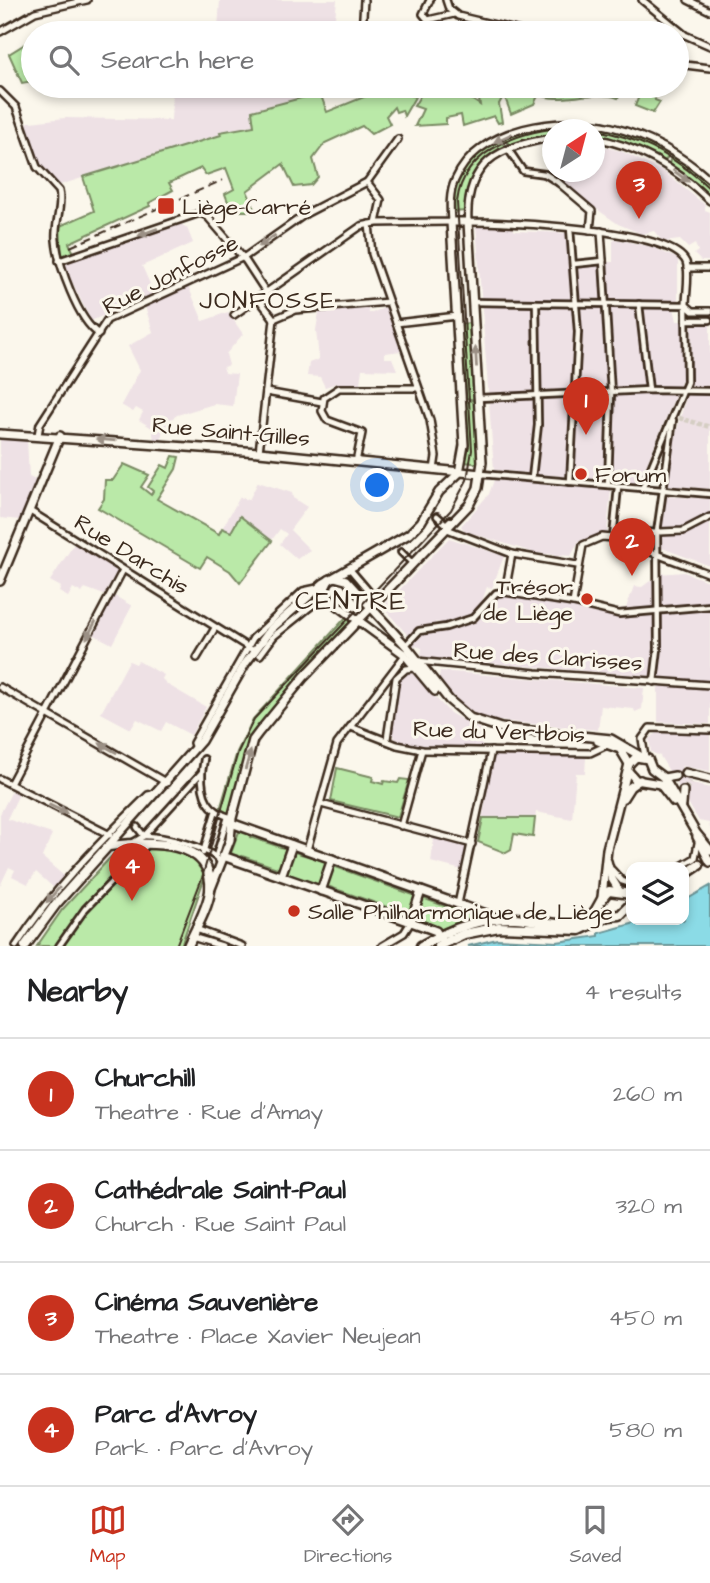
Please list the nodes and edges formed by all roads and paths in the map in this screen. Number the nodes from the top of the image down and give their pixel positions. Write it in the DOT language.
graph roads {
  1 [pos="87,0"];
  2 [pos="364,0"];
  3 [pos="430,0"];
  4 [pos="446,0"];
  5 [pos="642,0"];
  6 [pos="688,0"];
  7 [pos="54,3"];
  8 [pos="710,11"];
  9 [pos="454,14"];
  10 [pos="363,21"];
  11 [pos="482,21"];
  12 [pos="668,21"];
  13 [pos="0,32"];
  14 [pos="689,37"];
  15 [pos="710,46"];
  16 [pos="689,65"];
  17 [pos="710,68"];
  18 [pos="0,91"];
  19 [pos="398,139"];
  20 [pos="542,140"];
  21 [pos="605,140"];
  22 [pos="508,149"];
  23 [pos="710,180"];
  24 [pos="367,182"];
  25 [pos="559,183"];
  26 [pos="710,201"];
  27 [pos="451,222"];
  28 [pos="468,222"];
  29 [pos="372,223"];
  30 [pos="570,229"];
  31 [pos="590,230"];
  32 [pos="600,231"];
  33 [pos="242,257"];
  34 [pos="60,261"];
  35 [pos="603,261"];
  36 [pos="574,264"];
  37 [pos="687,268"];
  38 [pos="710,268"];
  39 [pos="266,292"];
  40 [pos="258,298"];
  41 [pos="388,302"];
  42 [pos="472,302"];
  43 [pos="536,303"];
  44 [pos="576,303"];
  45 [pos="606,303"];
  46 [pos="639,304"];
  47 [pos="686,305"];
  48 [pos="710,311"];
  49 [pos="473,314"];
  50 [pos="233,315"];
  51 [pos="457,316"];
  52 [pos="274,319"];
  53 [pos="686,320"];
  54 [pos="710,320"];
  55 [pos="396,323"];
  56 [pos="99,334"];
  57 [pos="418,388"];
  58 [pos="649,390"];
  59 [pos="685,390"];
  60 [pos="710,391"];
  61 [pos="265,392"];
  62 [pos="611,393"];
  63 [pos="576,395"];
  64 [pos="538,396"];
  65 [pos="478,398"];
  66 [pos="322,402"];
  67 [pos="677,417"];
  68 [pos="0,433"];
  69 [pos="38,435"];
  70 [pos="60,436"];
  71 [pos="259,452"];
  72 [pos="356,462"];
  73 [pos="435,470"];
  74 [pos="459,473"];
  75 [pos="481,474"];
  76 [pos="532,478"];
  77 [pos="570,482"];
  78 [pos="608,485"];
  79 [pos="618,486"];
  80 [pos="642,489"];
  81 [pos="662,491"];
  82 [pos="710,494"];
  83 [pos="30,511"];
  84 [pos="437,516"];
  85 [pos="710,517"];
  86 [pos="450,526"];
  87 [pos="614,529"];
  88 [pos="658,532"];
  89 [pos="613,538"];
  90 [pos="401,552"];
  91 [pos="657,553"];
  92 [pos="512,555"];
  93 [pos="414,564"];
  94 [pos="577,565"];
  95 [pos="349,568"];
  96 [pos="123,569"];
  97 [pos="710,574"];
  98 [pos="330,579"];
  99 [pos="0,581"];
  100 [pos="368,589"];
  101 [pos="505,592"];
  102 [pos="326,594"];
  103 [pos="360,597"];
  104 [pos="378,602"];
  105 [pos="573,603"];
  106 [pos="710,606"];
  107 [pos="371,609"];
  108 [pos="659,610"];
  109 [pos="360,621"];
  110 [pos="215,628"];
  111 [pos="405,650"];
  112 [pos="254,651"];
  113 [pos="197,658"];
  114 [pos="417,665"];
  115 [pos="440,665"];
  116 [pos="433,682"];
  117 [pos="654,682"];
  118 [pos="710,685"];
  119 [pos="0,687"];
  120 [pos="377,693"];
  121 [pos="392,700"];
  122 [pos="47,714"];
  123 [pos="351,727"];
  124 [pos="710,730"];
  125 [pos="387,739"];
  126 [pos="610,744"];
  127 [pos="422,750"];
  128 [pos="492,751"];
  129 [pos="643,757"];
  130 [pos="204,759"];
  131 [pos="629,768"];
  132 [pos="652,769"];
  133 [pos="202,772"];
  134 [pos="685,773"];
  135 [pos="674,776"];
  136 [pos="664,778"];
  137 [pos="708,778"];
  138 [pos="0,779"];
  139 [pos="643,780"];
  140 [pos="690,782"];
  141 [pos="167,783"];
  142 [pos="178,784"];
  143 [pos="10,785"];
  144 [pos="185,791"];
  145 [pos="683,791"];
  146 [pos="321,804"];
  147 [pos="620,805"];
  148 [pos="215,813"];
  149 [pos="683,813"];
  150 [pos="229,823"];
  151 [pos="401,826"];
  152 [pos="137,827"];
  153 [pos="110,839"];
  154 [pos="146,840"];
  155 [pos="472,844"];
  156 [pos="292,845"];
  157 [pos="706,845"];
  158 [pos="95,848"];
  159 [pos="307,850"];
  160 [pos="201,855"];
  161 [pos="221,855"];
  162 [pos="332,859"];
  163 [pos="607,860"];
  164 [pos="688,862"];
  165 [pos="710,862"];
  166 [pos="699,865"];
  167 [pos="689,872"];
  168 [pos="281,876"];
  169 [pos="626,882"];
  170 [pos="321,891"];
  171 [pos="421,891"];
  172 [pos="210,892"];
  173 [pos="621,893"];
  174 [pos="626,894"];
  175 [pos="601,900"];
  176 [pos="458,904"];
  177 [pos="626,910"];
  178 [pos="624,912"];
  179 [pos="609,916"];
  180 [pos="498,918"];
  181 [pos="411,922"];
  182 [pos="194,933"];
  183 [pos="207,937"];
  184 [pos="440,941"];
  185 [pos="16,946"];
  186 [pos="25,946"];
  187 [pos="60,946"];
  188 [pos="188,946"];
  189 [pos="222,946"];
  190 [pos="242,946"];
  191 [pos="383,946"];
  192 [pos="421,946"];
  1 -- 7 [label="street"];
  2 -- 10 [label="street"];
  3 -- 9 [label="street"];
  4 -- 9 [label="street"];
  5 -- 12 [label="street"];
  6 -- 8 [label="street"];
  7 -- 13 [label="street"];
  9 -- 11 [label="street"];
  14 -- 15 [label="street"];
  16 -- 17 [label="street"];
  18 -- 34 [label="street"];
  19 -- 24 [label="street"];
  20 -- 22 [label="street"];
  21 -- 26 [label="street, one-way"];
  22 -- 25 [label="street"];
  22 -- 28 [label="street"];
  23 -- 27 [label="street, one-way"];
  24 -- 29 [label="street"];
  24 -- 33 [label="street, Rue Jonfosse, one-way"];
  25 -- 31 [label="street"];
  27 -- 28 [label="street"];
  27 -- 29 [label="street"];
  27 -- 51 [label="street"];
  28 -- 30 [label="street"];
  28 -- 42 [label="street"];
  29 -- 39 [label="street"];
  29 -- 41 [label="street"];
  30 -- 31 [label="street"];
  30 -- 36 [label="street"];
  31 -- 32 [label="street"];
  32 -- 35 [label="street"];
  32 -- 37 [label="street"];
  33 -- 34 [label="street, one-way"];
  33 -- 39 [label="street"];
  33 -- 56 [label="street, Rue Jonfosse"];
  34 -- 56 [label="street"];
  35 -- 36 [label="street"];
  35 -- 45 [label="street"];
  36 -- 44 [label="street"];
  37 -- 38 [label="street"];
  37 -- 47 [label="street"];
  39 -- 40 [label="street"];
  40 -- 50 [label="street"];
  40 -- 52 [label="street"];
  41 -- 52 [label="street"];
  41 -- 55 [label="street"];
  42 -- 43 [label="street"];
  42 -- 49 [label="street"];
  43 -- 44 [label="street"];
  43 -- 64 [label="street"];
  44 -- 45 [label="street"];
  44 -- 63 [label="street"];
  45 -- 46 [label="street"];
  45 -- 62 [label="street"];
  46 -- 47 [label="street"];
  46 -- 58 [label="street"];
  47 -- 48 [label="street"];
  47 -- 53 [label="street"];
  49 -- 51 [label="street"];
  65 -- 49 [label="street, one-way"];
  51 -- 55 [label="street"];
  51 -- 74 [label="street"];
  52 -- 61 [label="street"];
  53 -- 54 [label="street"];
  53 -- 59 [label="street"];
  55 -- 57 [label="street"];
  56 -- 69 [label="street, Rue Jonfosse"];
  57 -- 66 [label="street"];
  57 -- 73 [label="street"];
  58 -- 59 [label="street"];
  58 -- 62 [label="street"];
  59 -- 60 [label="street"];
  59 -- 67 [label="street"];
  61 -- 66 [label="street"];
  61 -- 71 [label="street"];
  62 -- 63 [label="street"];
  62 -- 78 [label="street"];
  63 -- 64 [label="street"];
  63 -- 77 [label="street"];
  64 -- 65 [label="street"];
  64 -- 76 [label="street"];
  65 -- 75 [label="street"];
  66 -- 72 [label="street"];
  67 -- 80 [label="street"];
  67 -- 81 [label="street"];
  68 -- 69 [label="street, Rue Saint-Gilles"];
  69 -- 70 [label="street, Rue Saint-Gilles"];
  71 -- 70 [label="street, Rue Saint-Gilles, one-way"];
  70 -- 83 [label="street"];
  71 -- 72 [label="street, Rue Saint-Gilles"];
  72 -- 73 [label="street, Rue Saint-Gilles"];
  73 -- 74 [label="street, Rue Saint-Gilles"];
  74 -- 75 [label="street, Rue Saint-Gilles"];
  74 -- 95 [label="street"];
  75 -- 76 [label="street"];
  75 -- 86 [label="street"];
  76 -- 77 [label="street"];
  77 -- 78 [label="street"];
  78 -- 79 [label="street"];
  79 -- 80 [label="street"];
  79 -- 87 [label="street"];
  80 -- 81 [label="street"];
  81 -- 82 [label="street"];
  81 -- 88 [label="street"];
  83 -- 96 [label="street, Rue Darchis"];
  83 -- 99 [label="street"];
  84 -- 86 [label="street"];
  85 -- 88 [label="street"];
  86 -- 92 [label="street"];
  86 -- 93 [label="street"];
  87 -- 88 [label="street"];
  87 -- 89 [label="street"];
  88 -- 91 [label="street"];
  89 -- 91 [label="street"];
  89 -- 94 [label="street"];
  90 -- 93 [label="street"];
  91 -- 97 [label="street"];
  91 -- 108 [label="street"];
  92 -- 94 [label="street"];
  92 -- 101 [label="street"];
  93 -- 104 [label="street"];
  94 -- 105 [label="street"];
  95 -- 98 [label="street"];
  95 -- 100 [label="street"];
  96 -- 110 [label="street, Rue Darchis"];
  96 -- 122 [label="street, one-way"];
  98 -- 102 [label="street"];
  98 -- 103 [label="street"];
  98 -- 112 [label="street"];
  100 -- 103 [label="street"];
  100 -- 104 [label="street"];
  101 -- 105 [label="street"];
  101 -- 111 [label="street"];
  102 -- 109 [label="street"];
  102 -- 112 [label="street"];
  103 -- 107 [label="street"];
  104 -- 107 [label="street"];
  105 -- 108 [label="street"];
  106 -- 108 [label="street"];
  107 -- 109 [label="street"];
  107 -- 111 [label="street"];
  108 -- 117 [label="street"];
  109 -- 111 [label="street"];
  150 -- 109 [label="street, one-way"];
  110 -- 112 [label="street, Rue Darchis"];
  110 -- 113 [label="street"];
  111 -- 114 [label="street"];
  111 -- 120 [label="street"];
  112 -- 141 [label="street"];
  114 -- 115 [label="street, Rue des Clarisses"];
  114 -- 116 [label="street"];
  114 -- 121 [label="street"];
  114 -- 126 [label="street"];
  115 -- 116 [label="street, Rue des Clarisses"];
  115 -- 117 [label="street, Rue des Clarisses"];
  116 -- 129 [label="street"];
  117 -- 118 [label="street, Rue des Clarisses"];
  119 -- 122 [label="street"];
  120 -- 121 [label="street"];
  120 -- 123 [label="street"];
  121 -- 125 [label="street"];
  141 -- 122 [label="street, one-way"];
  122 -- 143 [label="street"];
  123 -- 125 [label="street, Rue du Vertbois"];
  123 -- 146 [label="street"];
  124 -- 129 [label="street"];
  125 -- 127 [label="street, Rue du Vertbois"];
  126 -- 128 [label="street, Rue du Vertbois"];
  126 -- 131 [label="street"];
  127 -- 128 [label="street, Rue du Vertbois"];
  127 -- 151 [label="street"];
  128 -- 155 [label="street"];
  129 -- 131 [label="street"];
  129 -- 132 [label="street"];
  130 -- 133 [label="street"];
  131 -- 139 [label="street"];
  131 -- 147 [label="street"];
  132 -- 136 [label="street"];
  132 -- 139 [label="street"];
  133 -- 144 [label="street"];
  133 -- 148 [label="street"];
  134 -- 137 [label="street"];
  135 -- 136 [label="street"];
  136 -- 149 [label="street"];
  137 -- 140 [label="street"];
  138 -- 143 [label="street"];
  139 -- 147 [label="street"];
  139 -- 149 [label="street"];
  141 -- 153 [label="street"];
  142 -- 144 [label="street"];
  143 -- 153 [label="street, one-way"];
  144 -- 154 [label="street"];
  145 -- 149 [label="street"];
  146 -- 151 [label="street"];
  146 -- 159 [label="street"];
  147 -- 163 [label="street"];
  148 -- 150 [label="street"];
  148 -- 160 [label="street"];
  149 -- 157 [label="street"];
  150 -- 156 [label="street"];
  150 -- 161 [label="street"];
  151 -- 155 [label="street"];
  152 -- 154 [label="street"];
  153 -- 154 [label="main road"];
  153 -- 158 [label="street"];
  153 -- 158 [label="street"];
  153 -- 186 [label="main road"];
  154 -- 160 [label="main road"];
  154 -- 187 [label="street"];
  155 -- 176 [label="street"];
  156 -- 159 [label="street"];
  156 -- 168 [label="street"];
  157 -- 164 [label="street"];
  157 -- 165 [label="street"];
  158 -- 185 [label="street, one-way"];
  159 -- 162 [label="street"];
  160 -- 161 [label="street"];
  160 -- 172 [label="main road"];
  161 -- 168 [label="street"];
  161 -- 172 [label="street"];
  162 -- 170 [label="street"];
  162 -- 171 [label="street"];
  163 -- 169 [label="street"];
  163 -- 173 [label="street"];
  163 -- 175 [label="street"];
  166 -- 167 [label="main road"];
  168 -- 170 [label="street"];
  170 -- 181 [label="street"];
  171 -- 176 [label="street"];
  171 -- 181 [label="street"];
  172 -- 182 [label="main road"];
  173 -- 174 [label="main road"];
  173 -- 175 [label="main road"];
  173 -- 178 [label="main road"];
  175 -- 179 [label="main road"];
  175 -- 180 [label="main road"];
  176 -- 180 [label="street"];
  177 -- 178 [label="main road"];
  178 -- 179 [label="main road"];
  179 -- 184 [label="main road"];
  180 -- 184 [label="main road"];
  181 -- 184 [label="street"];
  181 -- 191 [label="street"];
  182 -- 183 [label="street"];
  182 -- 188 [label="main road"];
  183 -- 189 [label="street"];
  183 -- 190 [label="street"];
  184 -- 192 [label="main road"];
}
